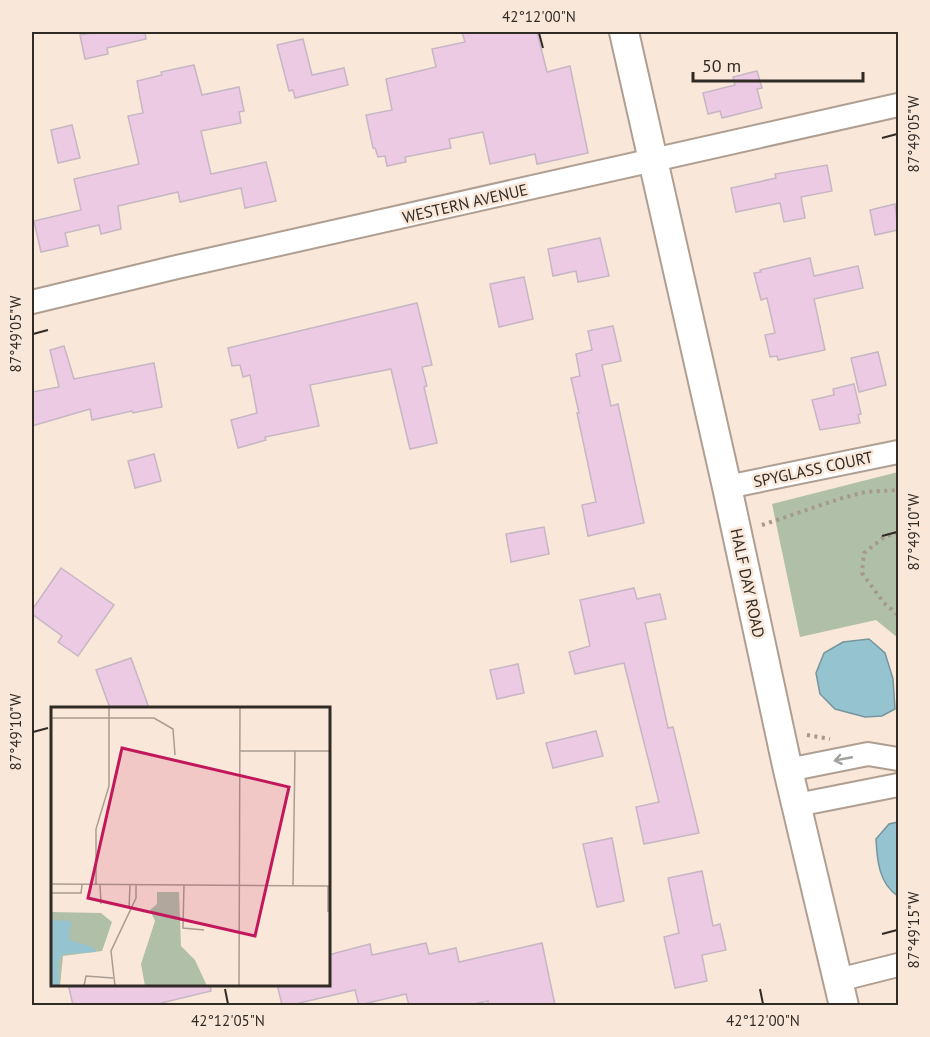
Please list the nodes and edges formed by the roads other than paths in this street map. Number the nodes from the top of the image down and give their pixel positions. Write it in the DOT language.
graph roads {
  1 [pos="624,32"];
  2 [pos="898,105"];
  3 [pos="653,161"];
  4 [pos="32,302"];
  5 [pos="898,452"];
  6 [pos="727,487"];
  7 [pos="898,759"];
  8 [pos="788,770"];
  9 [pos="898,785"];
  10 [pos="797,805"];
  11 [pos="898,965"];
  12 [pos="841,993"];
  1 -- 3 [label="main road, HALF DAY ROAD"];
  2 -- 3 [label="street, WESTERN AVENUE"];
  3 -- 4 [label="street, WESTERN AVENUE"];
  3 -- 6 [label="main road, HALF DAY ROAD"];
  5 -- 6 [label="street, SPYGLASS COURT"];
  6 -- 8 [label="main road, HALF DAY ROAD"];
  7 -- 8 [label="street, one-way"];
  8 -- 10 [label="main road, HALF DAY ROAD"];
  9 -- 10 [label="street"];
  10 -- 12 [label="main road, HALF DAY ROAD"];
  11 -- 12 [label="street"];
}
